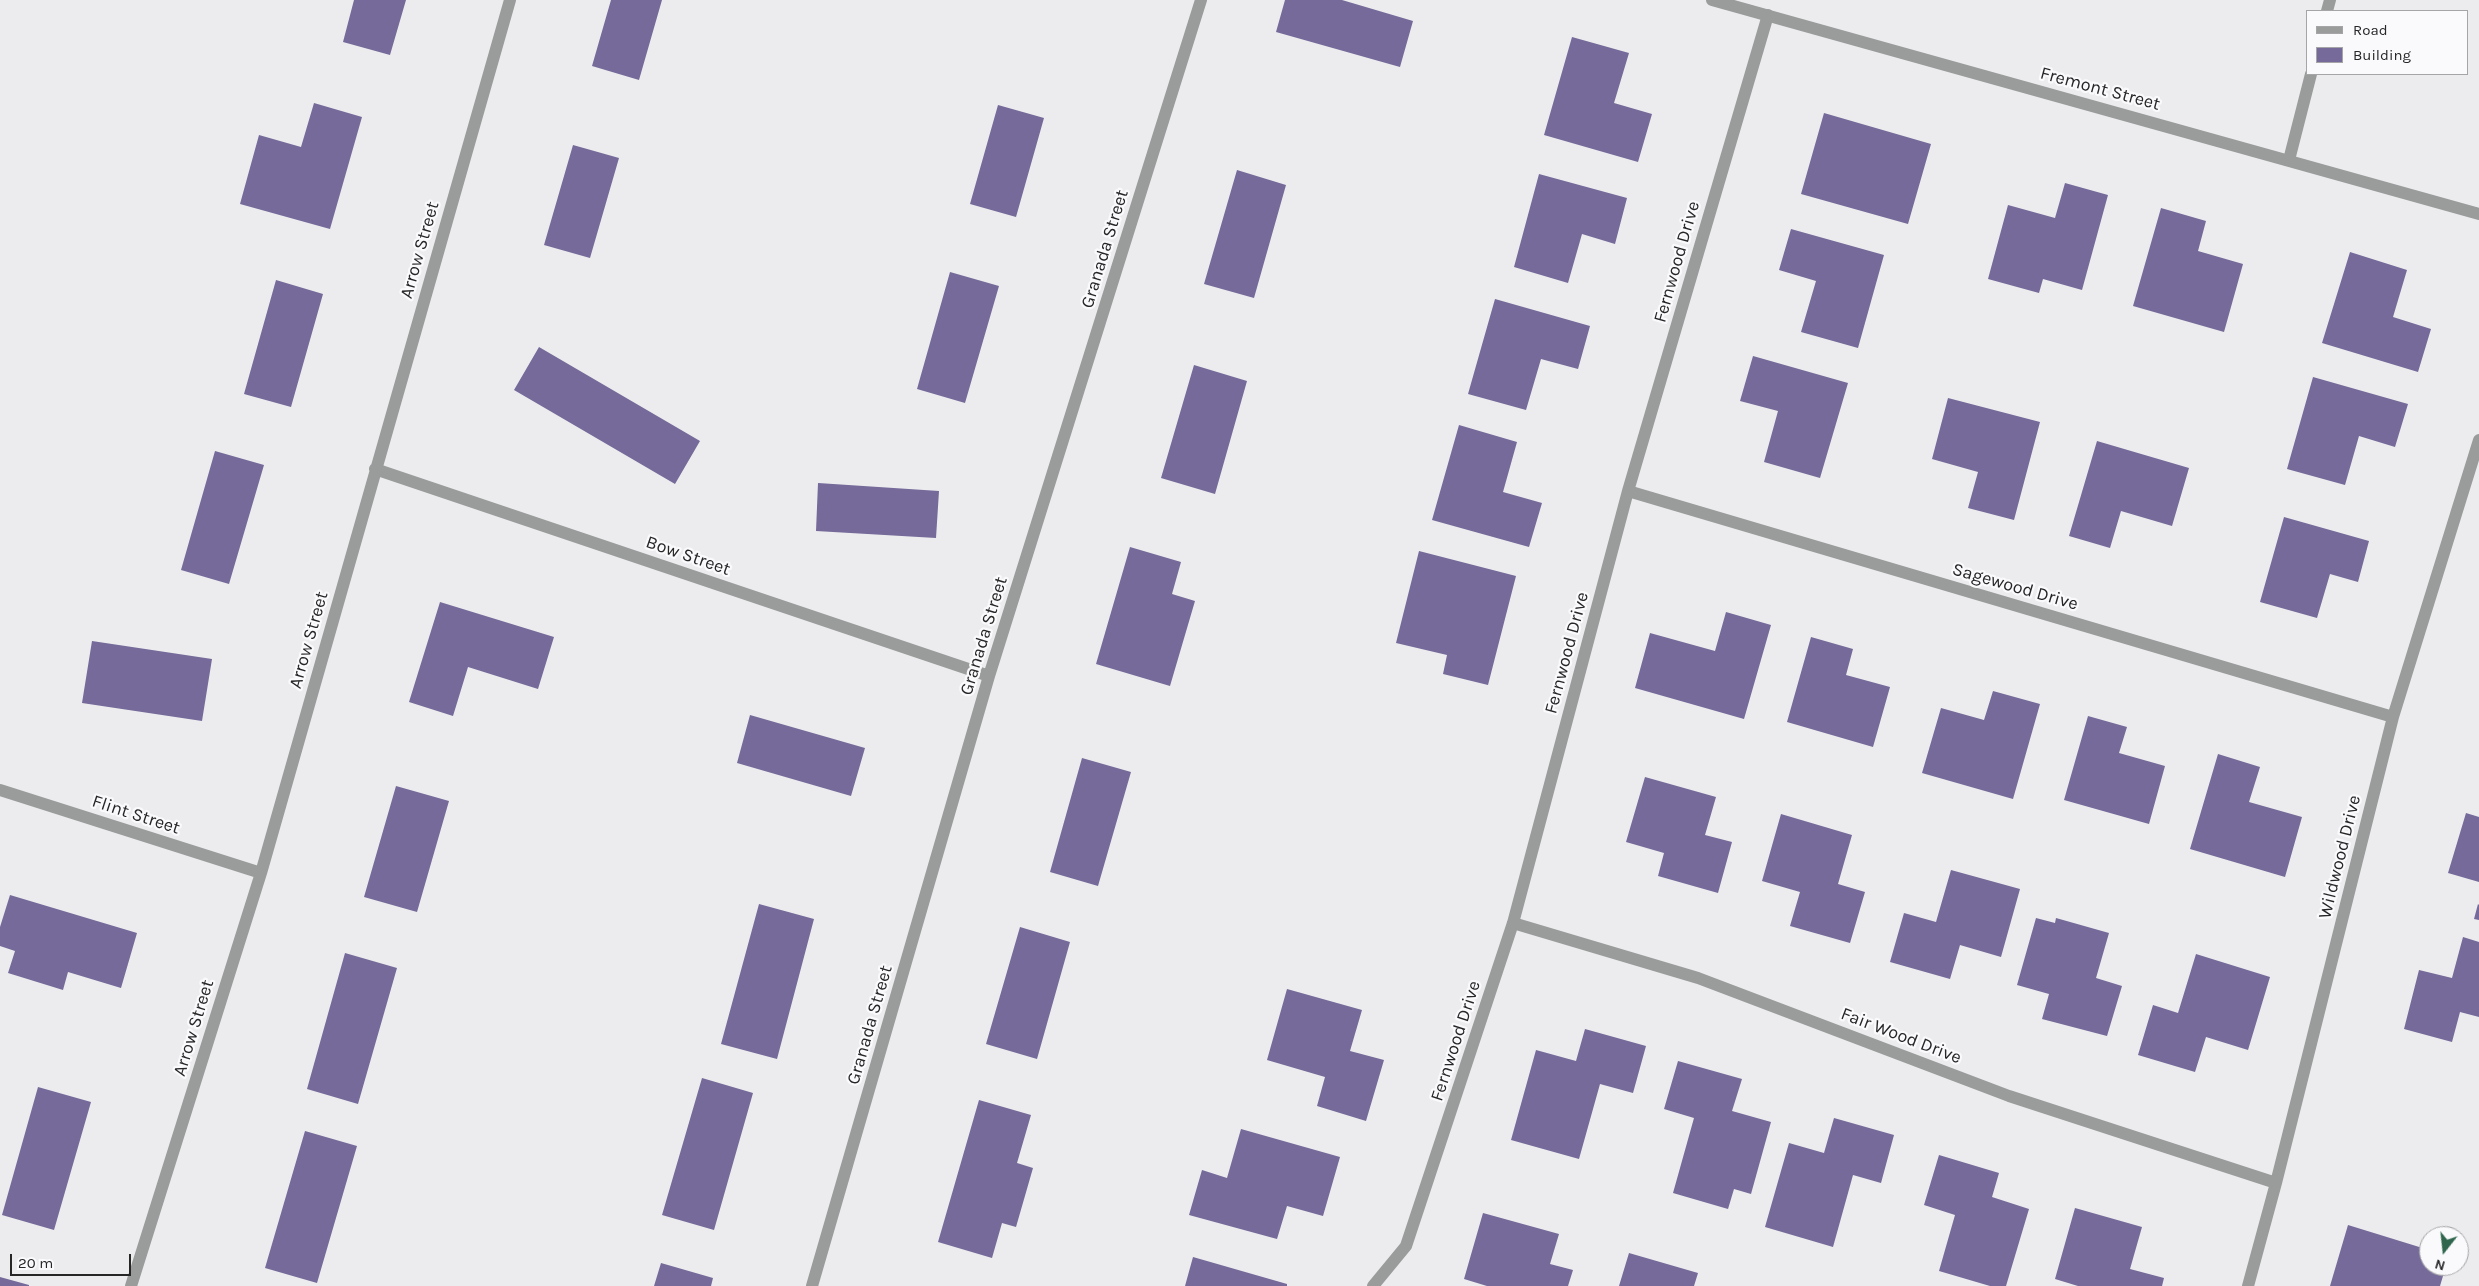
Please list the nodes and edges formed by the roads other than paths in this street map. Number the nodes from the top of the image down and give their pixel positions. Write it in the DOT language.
graph roads {
  1 [pos="510,0"];
  2 [pos="1202,0"];
  3 [pos="1712,0"];
  4 [pos="1768,15"];
  5 [pos="2311,75"];
  6 [pos="2289,160"];
  7 [pos="2479,214"];
  8 [pos="2479,440"];
  9 [pos="375,469"];
  10 [pos="1628,491"];
  11 [pos="989,676"];
  12 [pos="2393,717"];
  13 [pos="0,790"];
  14 [pos="261,873"];
  15 [pos="1513,923"];
  16 [pos="2276,1183"];
  17 [pos="131,1286"];
  18 [pos="812,1286"];
  19 [pos="1373,1286"];
  20 [pos="2248,1286"];
  1 -- 9 [label="street, Arrow Street"];
  2 -- 11 [label="street, Granada Street"];
  3 -- 4 [label="street, Fremont Street"];
  4 -- 6 [label="street, Fremont Street"];
  4 -- 10 [label="street, Fernwood Drive"];
  5 -- 6 [label="street"];
  6 -- 7 [label="street, Fremont Street"];
  8 -- 12 [label="street, Wildwood Drive"];
  9 -- 11 [label="street, Bow Street"];
  9 -- 14 [label="street, Arrow Street"];
  10 -- 12 [label="street, Sagewood Drive"];
  10 -- 15 [label="street, Fernwood Drive"];
  11 -- 18 [label="street, Granada Street"];
  12 -- 16 [label="street, Wildwood Drive"];
  13 -- 14 [label="street, Flint Street"];
  14 -- 17 [label="street, Arrow Street"];
  15 -- 16 [label="street, Fair Wood Drive"];
  15 -- 19 [label="street, Fernwood Drive"];
  16 -- 20 [label="street, Wildwood Drive"];
}
